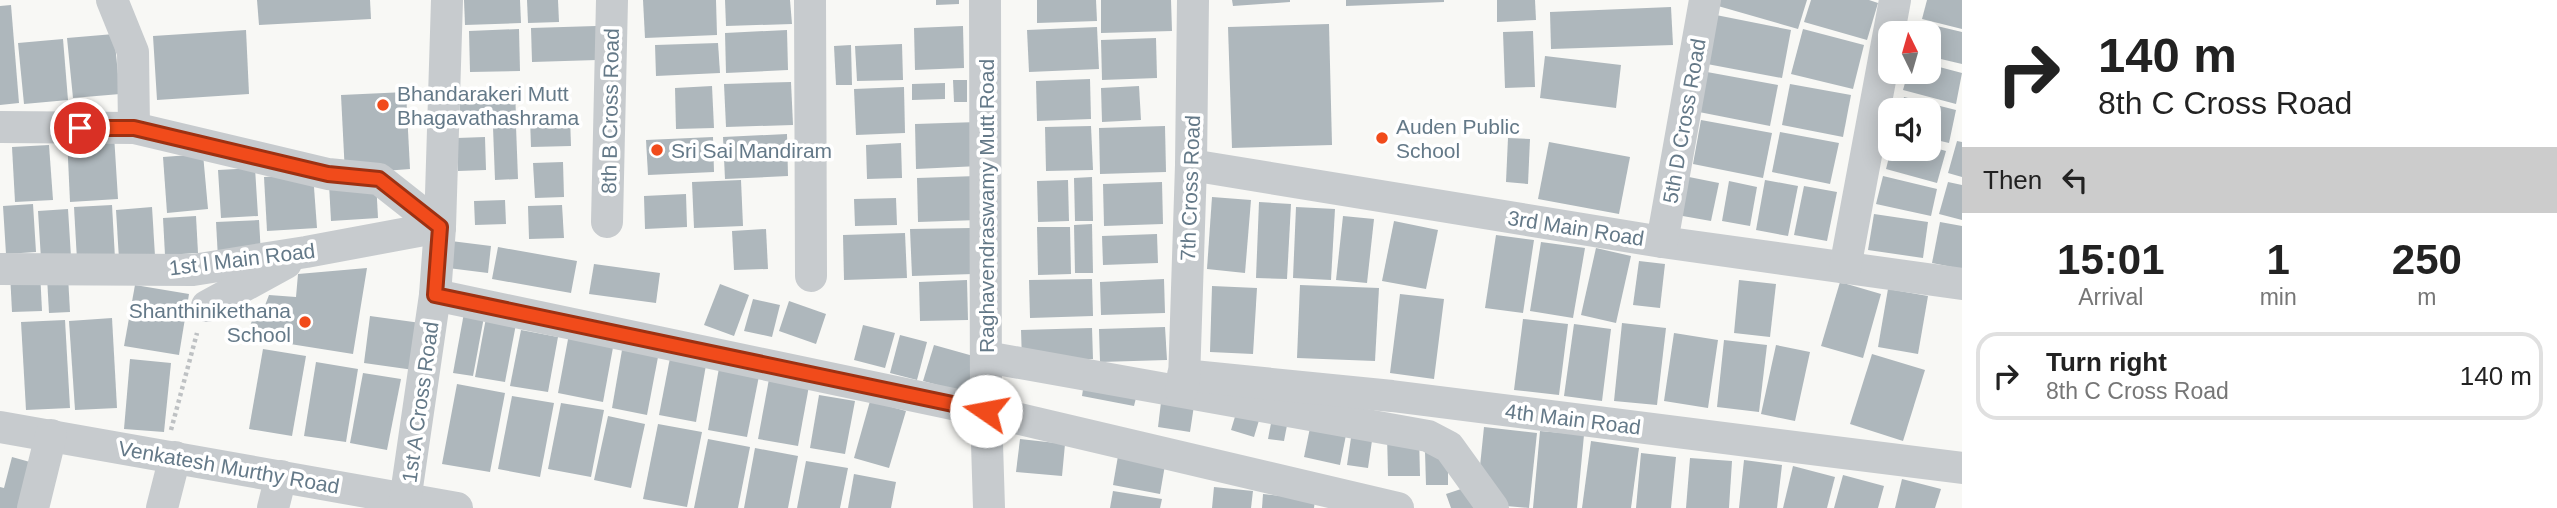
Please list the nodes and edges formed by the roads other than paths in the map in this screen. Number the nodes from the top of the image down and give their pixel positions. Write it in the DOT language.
graph roads {
  1 [pos="112,0"];
  2 [pos="447,0"];
  3 [pos="612,0"];
  4 [pos="810,0"];
  5 [pos="985,0"];
  6 [pos="1193,0"];
  7 [pos="1705,0"];
  8 [pos="1895,0"];
  9 [pos="0,127"];
  10 [pos="134,128"];
  11 [pos="1191,165"];
  12 [pos="607,222"];
  13 [pos="440,227"];
  14 [pos="1662,242"];
  15 [pos="306,252"];
  16 [pos="1845,268"];
  17 [pos="0,269"];
  18 [pos="811,276"];
  19 [pos="1962,284"];
  20 [pos="435,295"];
  21 [pos="207,306"];
  22 [pos="986,357"];
  23 [pos="1182,383"];
  24 [pos="986,411"];
  25 [pos="0,427"];
  26 [pos="51,435"];
  27 [pos="170,456"];
  28 [pos="1962,468"];
  29 [pos="281,476"];
  30 [pos="405,503"];
  31 [pos="33,508"];
  32 [pos="162,508"];
  33 [pos="273,508"];
  34 [pos="457,508"];
  35 [pos="989,508"];
  36 [pos="1398,508"];
  37 [pos="1493,508"];
  1 -- 10 [label="street"];
  2 -- 13 [label="street, 1st A Cross Road"];
  3 -- 12 [label="street, 8th B Cross Road"];
  4 -- 18 [label="street"];
  5 -- 22 [label="street, Raghavendraswamy Mutt Road"];
  6 -- 11 [label="street, 7th Cross Road"];
  7 -- 14 [label="street, 5th D Cross Road"];
  8 -- 16 [label="street"];
  9 -- 10 [label="street"];
  10 -- 13 [label="street"];
  11 -- 14 [label="street, 3rd Main Road"];
  11 -- 23 [label="street, 7th Cross Road"];
  13 -- 15 [label="street, 1st I Main Road"];
  13 -- 20 [label="street, 1st A Cross Road"];
  14 -- 16 [label="street, 3rd Main Road"];
  15 -- 17 [label="street, 1st I Main Road"];
  15 -- 21 [label="street"];
  16 -- 19 [label="street, 3rd Main Road"];
  20 -- 24 [label="street"];
  20 -- 30 [label="street, 1st A Cross Road"];
  22 -- 23 [label="street"];
  22 -- 24 [label="street, Raghavendraswamy Mutt Road"];
  23 -- 28 [label="street, 4th Main Road"];
  23 -- 37 [label="street"];
  24 -- 35 [label="street, Raghavendraswamy Mutt Road"];
  24 -- 36 [label="street"];
  25 -- 26 [label="street, Venkatesh Murthy Road"];
  26 -- 27 [label="street, Venkatesh Murthy Road"];
  26 -- 31 [label="street"];
  27 -- 29 [label="street, Venkatesh Murthy Road"];
  27 -- 32 [label="street"];
  29 -- 30 [label="street, Venkatesh Murthy Road"];
  29 -- 33 [label="street"];
  30 -- 34 [label="street, Venkatesh Murthy Road"];
}
